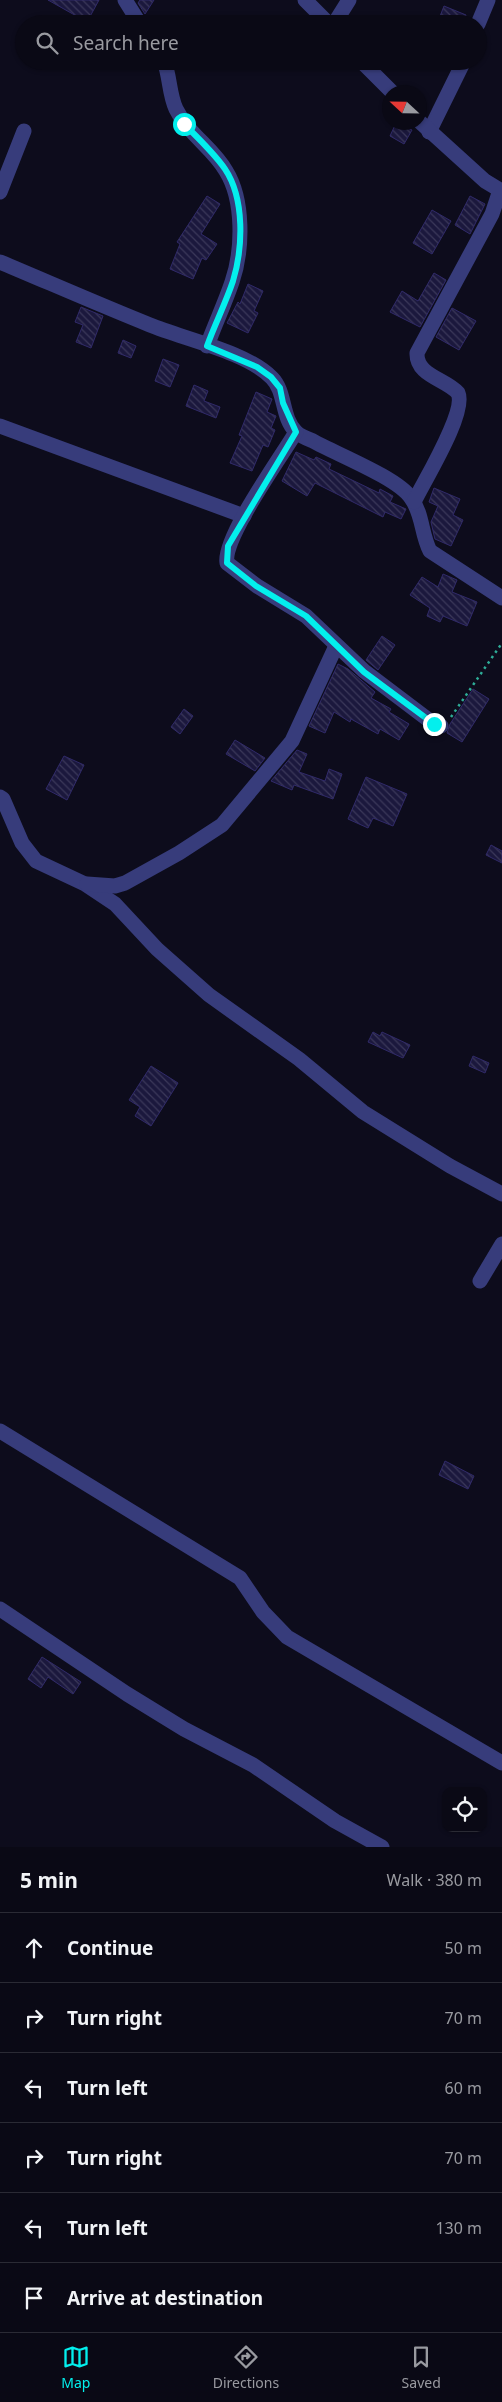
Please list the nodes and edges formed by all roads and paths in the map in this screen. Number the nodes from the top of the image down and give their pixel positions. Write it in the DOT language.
graph roads {
  1 [pos="124,0"];
  2 [pos="305,0"];
  3 [pos="349,0"];
  4 [pos="488,0"];
  5 [pos="134,15"];
  6 [pos="320,15"];
  7 [pos="340,15"];
  8 [pos="482,15"];
  9 [pos="166,70"];
  10 [pos="370,70"];
  11 [pos="459,70"];
  12 [pos="385,85"];
  13 [pos="427,122"];
  14 [pos="24,130"];
  15 [pos="427,130"];
  16 [pos="501,191"];
  17 [pos="0,192"];
  18 [pos="0,262"];
  19 [pos="207,346"];
  20 [pos="0,426"];
  21 [pos="296,432"];
  22 [pos="414,502"];
  23 [pos="244,516"];
  24 [pos="502,598"];
  25 [pos="502,643"];
  26 [pos="336,646"];
  27 [pos="441,726"];
  28 [pos="0,797"];
  29 [pos="85,884"];
  30 [pos="502,1194"];
  31 [pos="502,1244"];
  32 [pos="480,1281"];
  33 [pos="0,1431"];
  34 [pos="0,1608"];
  35 [pos="502,1763"];
  36 [pos="382,1847"];
  1 -- 5 [label="street"];
  2 -- 6 [label="street"];
  3 -- 7 [label="street"];
  4 -- 8 [label="street"];
  9 -- 19 [label="street"];
  10 -- 12 [label="street"];
  11 -- 13 [label="street"];
  14 -- 17 [label="street"];
  15 -- 16 [label="street"];
  16 -- 22 [label="street"];
  18 -- 19 [label="street"];
  19 -- 21 [label="street"];
  20 -- 23 [label="street"];
  21 -- 22 [label="street"];
  21 -- 23 [label="street"];
  22 -- 24 [label="street"];
  23 -- 26 [label="street"];
  25 -- 27 [label="path"];
  26 -- 27 [label="street"];
  26 -- 29 [label="street"];
  28 -- 29 [label="street"];
  29 -- 30 [label="street"];
  31 -- 32 [label="street"];
  33 -- 35 [label="street"];
  34 -- 36 [label="street"];
}
